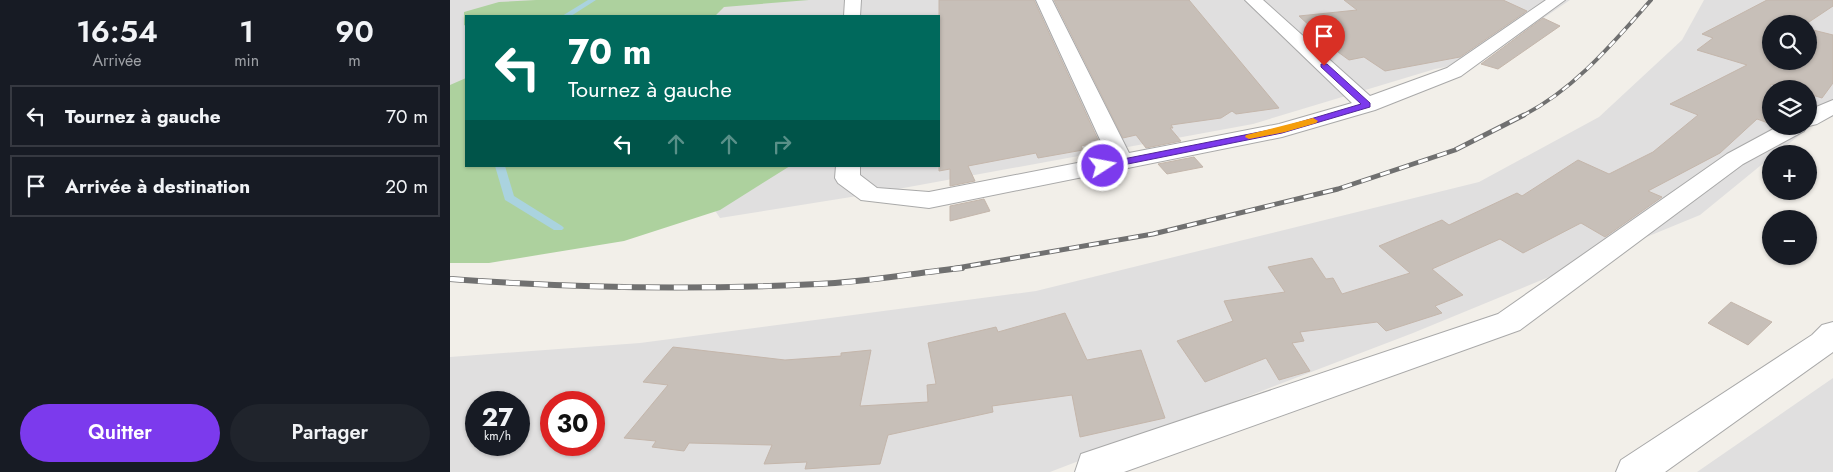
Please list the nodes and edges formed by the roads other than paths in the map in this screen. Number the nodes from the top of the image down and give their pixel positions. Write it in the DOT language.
graph roads {
  1 [pos="853,0"];
  2 [pos="1044,0"];
  3 [pos="1253,0"];
  4 [pos="1541,3"];
  5 [pos="852,15"];
  6 [pos="1367,105"];
  7 [pos="1833,106"];
  8 [pos="1817,115"];
  9 [pos="1779,135"];
  10 [pos="1122,162"];
  11 [pos="848,167"];
  12 [pos="1830,341"];
  13 [pos="1094,472"];
  14 [pos="1635,472"];
  1 -- 5 [label="street"];
  2 -- 10 [label="street"];
  3 -- 6 [label="street"];
  4 -- 6 [label="street"];
  6 -- 10 [label="street"];
  7 -- 8 [label="street"];
  9 -- 13 [label="street"];
  10 -- 11 [label="street"];
  12 -- 14 [label="street"];
}
